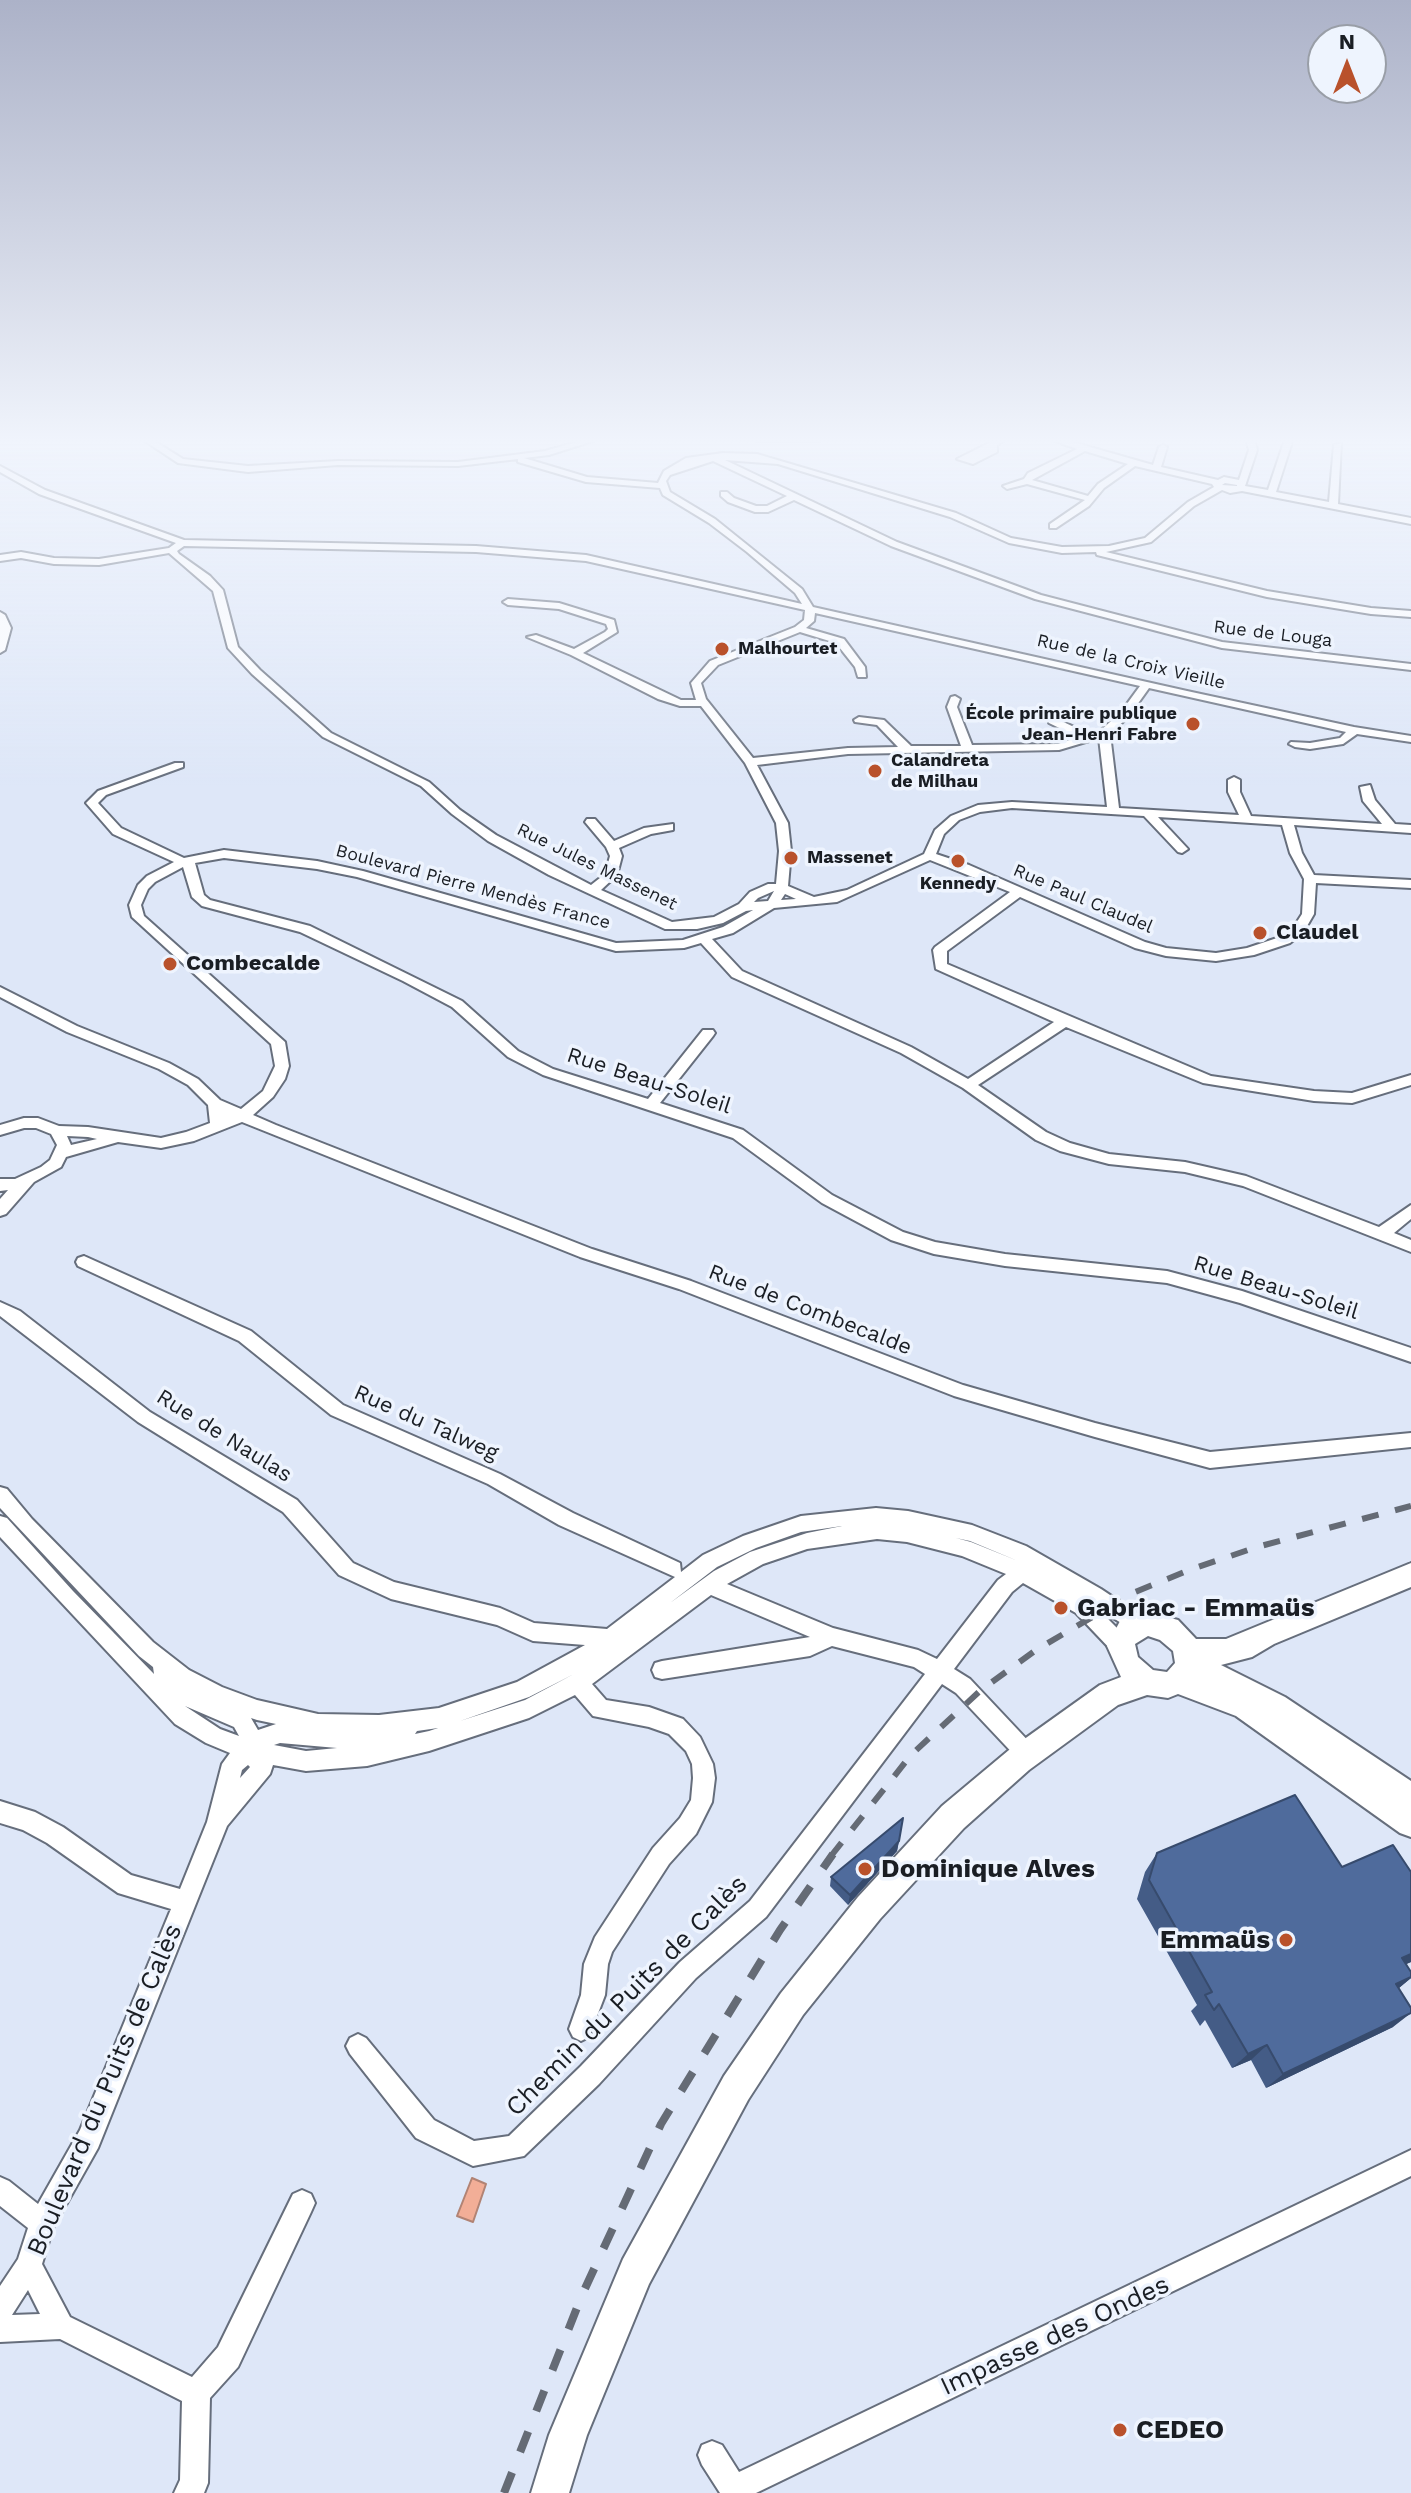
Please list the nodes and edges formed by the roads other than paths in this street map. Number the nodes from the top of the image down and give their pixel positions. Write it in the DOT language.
graph roads {
  1 [pos="24,555"];
  2 [pos="130,555"];
  3 [pos="175,555"];
  4 [pos="561,555"];
  5 [pos="755,555"];
  6 [pos="922,555"];
  7 [pos="1103,555"];
  8 [pos="805,598"];
  9 [pos="774,600"];
  10 [pos="508,602"];
  11 [pos="810,614"];
  12 [pos="1411,614"];
  13 [pos="0,615"];
  14 [pos="799,629"];
  15 [pos="532,637"];
  16 [pos="0,650"];
  17 [pos="575,653"];
  18 [pos="1411,667"];
  19 [pos="862,675"];
  20 [pos="1146,685"];
  21 [pos="955,699"];
  22 [pos="704,703"];
  23 [pos="859,720"];
  24 [pos="1053,721"];
  25 [pos="1354,730"];
  26 [pos="1104,733"];
  27 [pos="1088,738"];
  28 [pos="1411,739"];
  29 [pos="1295,744"];
  30 [pos="907,749"];
  31 [pos="968,749"];
  32 [pos="750,762"];
  33 [pos="179,765"];
  34 [pos="1234,780"];
  35 [pos="1366,787"];
  36 [pos="1113,809"];
  37 [pos="1147,813"];
  38 [pos="1246,818"];
  39 [pos="591,822"];
  40 [pos="1287,823"];
  41 [pos="669,827"];
  42 [pos="1392,828"];
  43 [pos="1411,829"];
  44 [pos="612,846"];
  45 [pos="1182,849"];
  46 [pos="929,856"];
  47 [pos="186,862"];
  48 [pos="1310,879"];
  49 [pos="1411,884"];
  50 [pos="777,887"];
  51 [pos="592,891"];
  52 [pos="1017,893"];
  53 [pos="812,901"];
  54 [pos="766,904"];
  55 [pos="748,912"];
  56 [pos="705,939"];
  57 [pos="0,991"];
  58 [pos="1065,1021"];
  59 [pos="708,1033"];
  60 [pos="1411,1080"];
  61 [pos="968,1085"];
  62 [pos="215,1103"];
  63 [pos="652,1104"];
  64 [pos="237,1114"];
  65 [pos="216,1120"];
  66 [pos="3,1125"];
  67 [pos="57,1131"];
  68 [pos="118,1139"];
  69 [pos="140,1141"];
  70 [pos="62,1153"];
  71 [pos="34,1179"];
  72 [pos="0,1185"];
  73 [pos="0,1210"];
  74 [pos="1411,1211"];
  75 [pos="1383,1233"];
  76 [pos="1411,1246"];
  77 [pos="84,1262"];
  78 [pos="0,1308"];
  79 [pos="1411,1355"];
  80 [pos="1411,1440"];
  81 [pos="0,1495"];
  82 [pos="0,1524"];
  83 [pos="673,1569"];
  84 [pos="1021,1573"];
  85 [pos="1411,1575"];
  86 [pos="715,1588"];
  87 [pos="831,1637"];
  88 [pos="608,1638"];
  89 [pos="146,1649"];
  90 [pos="1134,1655"];
  91 [pos="1185,1664"];
  92 [pos="662,1670"];
  93 [pos="939,1671"];
  94 [pos="578,1683"];
  95 [pos="439,1718"];
  96 [pos="251,1751"];
  97 [pos="1027,1754"];
  98 [pos="1411,1798"];
  99 [pos="0,1812"];
  100 [pos="1411,1822"];
  101 [pos="186,1902"];
  102 [pos="581,2029"];
  103 [pos="358,2046"];
  104 [pos="1411,2163"];
  105 [pos="0,2190"];
  106 [pos="302,2203"];
  107 [pos="42,2223"];
  108 [pos="29,2265"];
  109 [pos="0,2310"];
  110 [pos="61,2326"];
  111 [pos="0,2329"];
  112 [pos="196,2393"];
  113 [pos="712,2455"];
  114 [pos="194,2490"];
  115 [pos="550,2493"];
  1 -- 2 [label="street"];
  3 -- 51 [label="street, Rue Jules Massenet"];
  4 -- 9 [label="street, Rue de la Croix Vieille"];
  5 -- 8 [label="street"];
  6 -- 18 [label="street, Rue de Louga"];
  7 -- 12 [label="street"];
  8 -- 9 [label="street, Rue de la Croix Vieille"];
  8 -- 11 [label="street"];
  9 -- 11 [label="street, Rue de la Croix Vieille"];
  10 -- 17 [label="street"];
  11 -- 14 [label="street"];
  11 -- 20 [label="street, Rue de la Croix Vieille"];
  13 -- 16 [label="street"];
  14 -- 19 [label="street"];
  14 -- 22 [label="street"];
  15 -- 17 [label="street"];
  17 -- 22 [label="street"];
  20 -- 25 [label="street, Rue de la Croix Vieille"];
  20 -- 26 [label="street"];
  21 -- 31 [label="street"];
  22 -- 32 [label="street"];
  23 -- 30 [label="street"];
  24 -- 27 [label="street"];
  25 -- 28 [label="street, Rue de la Croix Vieille"];
  25 -- 29 [label="street"];
  26 -- 27 [label="street"];
  26 -- 36 [label="street"];
  27 -- 31 [label="street"];
  30 -- 31 [label="street"];
  30 -- 32 [label="street"];
  32 -- 50 [label="street"];
  33 -- 47 [label="street"];
  34 -- 38 [label="street"];
  35 -- 42 [label="street"];
  36 -- 37 [label="street"];
  36 -- 46 [label="street"];
  37 -- 38 [label="street"];
  37 -- 45 [label="street"];
  38 -- 40 [label="street"];
  39 -- 44 [label="street"];
  40 -- 42 [label="street"];
  40 -- 48 [label="street"];
  41 -- 44 [label="street"];
  42 -- 43 [label="street"];
  44 -- 51 [label="street"];
  46 -- 52 [label="street, Rue Paul Claudel"];
  46 -- 53 [label="street"];
  47 -- 56 [label="street, Boulevard Pierre Mendès France"];
  47 -- 63 [label="street, Rue Beau-Soleil"];
  47 -- 64 [label="street, Boulevard Pierre Mendès France"];
  48 -- 49 [label="street"];
  48 -- 52 [label="street, Rue Paul Claudel"];
  50 -- 53 [label="street"];
  50 -- 54 [label="street"];
  50 -- 55 [label="street, Rue Jules Massenet"];
  51 -- 55 [label="street, Rue Jules Massenet"];
  52 -- 58 [label="street"];
  53 -- 54 [label="street"];
  54 -- 55 [label="street"];
  55 -- 56 [label="street, Boulevard Pierre Mendès France"];
  56 -- 61 [label="street"];
  57 -- 62 [label="street, Rue de Combecalde"];
  58 -- 60 [label="street"];
  58 -- 61 [label="street"];
  59 -- 63 [label="street"];
  61 -- 75 [label="street"];
  62 -- 64 [label="street, Rue de Combecalde"];
  62 -- 65 [label="street"];
  63 -- 79 [label="street, Rue Beau-Soleil"];
  64 -- 65 [label="street, Boulevard Pierre Mendès France"];
  64 -- 69 [label="street, Boulevard Pierre Mendès France"];
  64 -- 80 [label="street, Rue de Combecalde"];
  65 -- 69 [label="street, Boulevard Pierre Mendès France"];
  66 -- 67 [label="street, Boulevard Pierre Mendès France"];
  67 -- 68 [label="street, Boulevard Pierre Mendès France"];
  67 -- 70 [label="street"];
  68 -- 69 [label="street, Boulevard Pierre Mendès France"];
  68 -- 70 [label="street, Boulevard Pierre Mendès France"];
  70 -- 71 [label="street"];
  71 -- 72 [label="street"];
  71 -- 73 [label="street"];
  74 -- 75 [label="street"];
  75 -- 76 [label="street"];
  77 -- 83 [label="street, Rue du Talweg"];
  78 -- 88 [label="street, Rue de Naulas"];
  81 -- 89 [label="street"];
  82 -- 96 [label="street"];
  84 -- 90 [label="street"];
  84 -- 93 [label="street, Chemin du Puits de Calès"];
  84 -- 94 [label="street"];
  85 -- 91 [label="main road"];
  86 -- 87 [label="street"];
  87 -- 92 [label="street"];
  87 -- 93 [label="street"];
  88 -- 90 [label="street"];
  88 -- 95 [label="street"];
  89 -- 95 [label="street"];
  89 -- 96 [label="street, Boulevard du Puits de Calès"];
  90 -- 91 [label="main road"];
  90 -- 91 [label="main road"];
  90 -- 97 [label="main road"];
  91 -- 98 [label="main road"];
  91 -- 100 [label="main road"];
  93 -- 97 [label="street"];
  93 -- 103 [label="street, Chemin du Puits de Calès"];
  94 -- 96 [label="street"];
  94 -- 102 [label="street"];
  95 -- 96 [label="street"];
  96 -- 101 [label="street, Boulevard du Puits de Calès"];
  97 -- 115 [label="main road"];
  99 -- 101 [label="street"];
  101 -- 107 [label="street, Boulevard du Puits de Calès"];
  104 -- 113 [label="street, Impasse des Ondes"];
  105 -- 107 [label="street"];
  106 -- 112 [label="street"];
  107 -- 108 [label="street, Boulevard du Puits de Calès"];
  108 -- 109 [label="street, Boulevard du Puits de Calès"];
  108 -- 110 [label="street"];
  110 -- 111 [label="street"];
  110 -- 112 [label="street"];
  112 -- 114 [label="street"];
}
